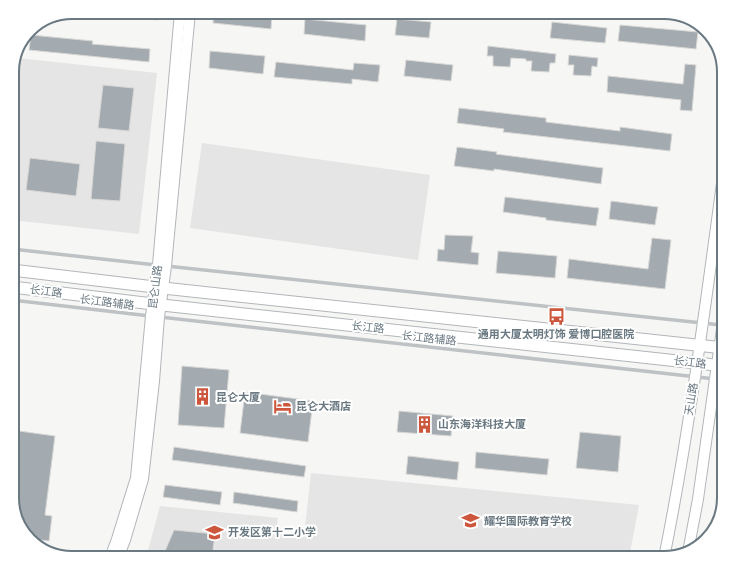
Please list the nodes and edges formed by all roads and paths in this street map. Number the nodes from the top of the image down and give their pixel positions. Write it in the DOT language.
graph roads {
  1 [pos="180,19"];
  2 [pos="189,19"];
  3 [pos="717,218"];
  4 [pos="19,250"];
  5 [pos="162,265"];
  6 [pos="19,271"];
  7 [pos="159,287"];
  8 [pos="19,288"];
  9 [pos="19,301"];
  10 [pos="157,305"];
  11 [pos="155,317"];
  12 [pos="702,322"];
  13 [pos="717,322"];
  14 [pos="700,344"];
  15 [pos="717,346"];
  16 [pos="697,362"];
  17 [pos="717,365"];
  18 [pos="694,376"];
  19 [pos="717,379"];
  20 [pos="717,395"];
  21 [pos="689,544"];
  22 [pos="113,551"];
  23 [pos="121,551"];
  24 [pos="665,551"];
  1 -- 5 [label="street, 昆仑山路"];
  2 -- 5 [label="street, 昆仑山路"];
  3 -- 12 [label="street, 天山路"];
  4 -- 5 [label="lane"];
  5 -- 7 [label="street, 昆仑山路"];
  5 -- 12 [label="lane"];
  6 -- 7 [label="main road, 长江路"];
  7 -- 10 [label="street, 昆仑山路"];
  7 -- 14 [label="main road, 长江路"];
  8 -- 10 [label="main road, 长江路"];
  9 -- 11 [label="lane, 长江路辅路"];
  10 -- 11 [label="street, 昆仑山路"];
  10 -- 16 [label="main road, 长江路"];
  11 -- 18 [label="lane, 长江路辅路"];
  11 -- 22 [label="street, 昆仑山路"];
  11 -- 23 [label="street, 昆仑山路"];
  12 -- 13 [label="lane"];
  12 -- 14 [label="street, 天山路"];
  14 -- 15 [label="main road, 长江路"];
  14 -- 16 [label="street, 天山路"];
  16 -- 17 [label="main road, 长江路"];
  16 -- 18 [label="street, 天山路"];
  18 -- 19 [label="lane, 长江路辅路"];
  18 -- 24 [label="street, 天山路"];
  20 -- 21 [label="street, 天山路"];
}
